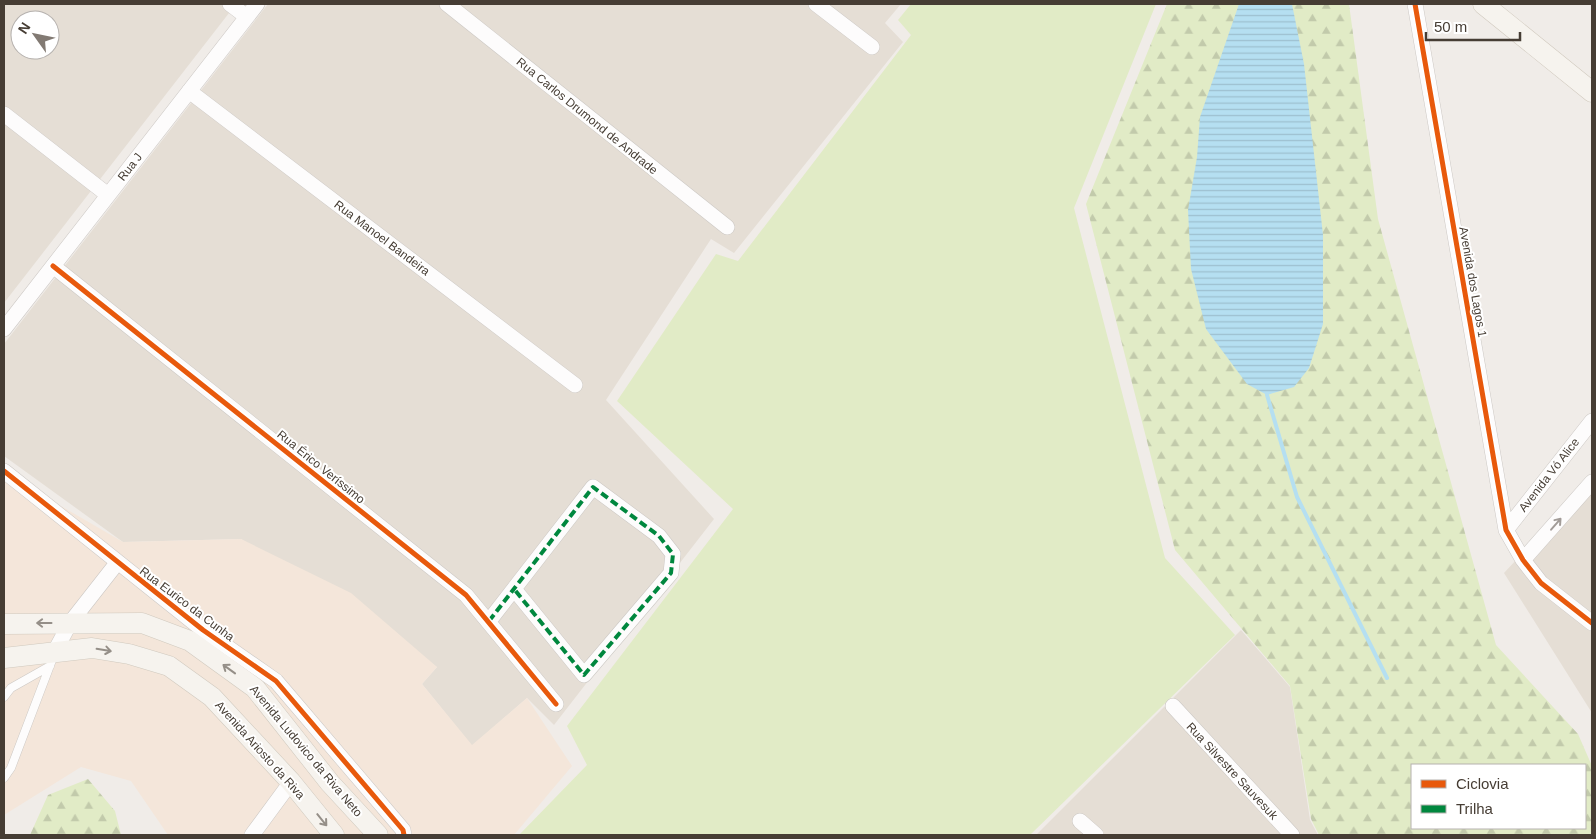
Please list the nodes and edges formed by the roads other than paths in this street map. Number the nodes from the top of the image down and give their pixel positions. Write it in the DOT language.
graph roads {
  1 [pos="230,4"];
  2 [pos="257,4"];
  3 [pos="447,4"];
  4 [pos="816,4"];
  5 [pos="1415,4"];
  6 [pos="1483,4"];
  7 [pos="247,17"];
  8 [pos="872,47"];
  9 [pos="1584,79"];
  10 [pos="190,91"];
  11 [pos="1592,92"];
  12 [pos="4,114"];
  13 [pos="108,195"];
  14 [pos="727,227"];
  15 [pos="53,266"];
  16 [pos="4,329"];
  17 [pos="575,386"];
  18 [pos="1592,421"];
  19 [pos="4,471"];
  20 [pos="1592,482"];
  21 [pos="1506,530"];
  22 [pos="1523,560"];
  23 [pos="117,563"];
  24 [pos="514,589"];
  25 [pos="489,621"];
  26 [pos="70,623"];
  27 [pos="1592,623"];
  28 [pos="4,624"];
  29 [pos="196,636"];
  30 [pos="4,658"];
  31 [pos="52,659"];
  32 [pos="4,697"];
  33 [pos="556,704"];
  34 [pos="1173,706"];
  35 [pos="348,764"];
  36 [pos="4,778"];
  37 [pos="291,782"];
  38 [pos="330,783"];
  39 [pos="1080,821"];
  40 [pos="252,835"];
  41 [pos="334,835"];
  42 [pos="378,835"];
  43 [pos="404,835"];
  44 [pos="1096,835"];
  45 [pos="1292,835"];
  1 -- 7 [label="street"];
  2 -- 7 [label="street, Rua J"];
  3 -- 14 [label="street, Rua Carlos Drumond de Andrade"];
  4 -- 8 [label="street"];
  5 -- 21 [label="street, Avenida dos Lagos 1"];
  6 -- 9 [label="street"];
  7 -- 10 [label="street, Rua J"];
  9 -- 11 [label="street"];
  10 -- 13 [label="street, Rua J"];
  10 -- 17 [label="street, Rua Manoel Bandeira"];
  12 -- 13 [label="street"];
  13 -- 15 [label="street, Rua J"];
  15 -- 16 [label="street, Rua J"];
  15 -- 25 [label="street, Rua Érico Veríssimo"];
  18 -- 21 [label="street, Avenida Vó Alice"];
  19 -- 23 [label="street, Rua Eurico da Cunha"];
  22 -- 20 [label="street, one-way"];
  21 -- 22 [label="street, Avenida dos Lagos 1"];
  22 -- 27 [label="street, Avenida dos Lagos 1"];
  23 -- 26 [label="street"];
  23 -- 29 [label="street, Rua Eurico da Cunha"];
  24 -- 24 [label="street"];
  24 -- 25 [label="street"];
  25 -- 33 [label="street, Rua Érico Veríssimo"];
  26 -- 28 [label="street, Avenida Ludovico da Riva Neto, one-way"];
  26 -- 29 [label="street, Avenida Ludovico da Riva Neto"];
  26 -- 31 [label="street"];
  29 -- 35 [label="street, Rua Eurico da Cunha"];
  38 -- 29 [label="street, Avenida Ludovico da Riva Neto, one-way"];
  30 -- 31 [label="street, Avenida Ariosto da Riva"];
  31 -- 32 [label="lane"];
  31 -- 36 [label="lane"];
  31 -- 37 [label="street, Avenida Ariosto da Riva, one-way"];
  34 -- 45 [label="street, Rua Silvestre Sauvesuk"];
  35 -- 38 [label="street"];
  35 -- 43 [label="street, Rua Eurico da Cunha"];
  37 -- 40 [label="street"];
  37 -- 41 [label="street, Avenida Ariosto da Riva, one-way"];
  38 -- 42 [label="street, Avenida Ludovico da Riva Neto"];
  39 -- 44 [label="street"];
}
